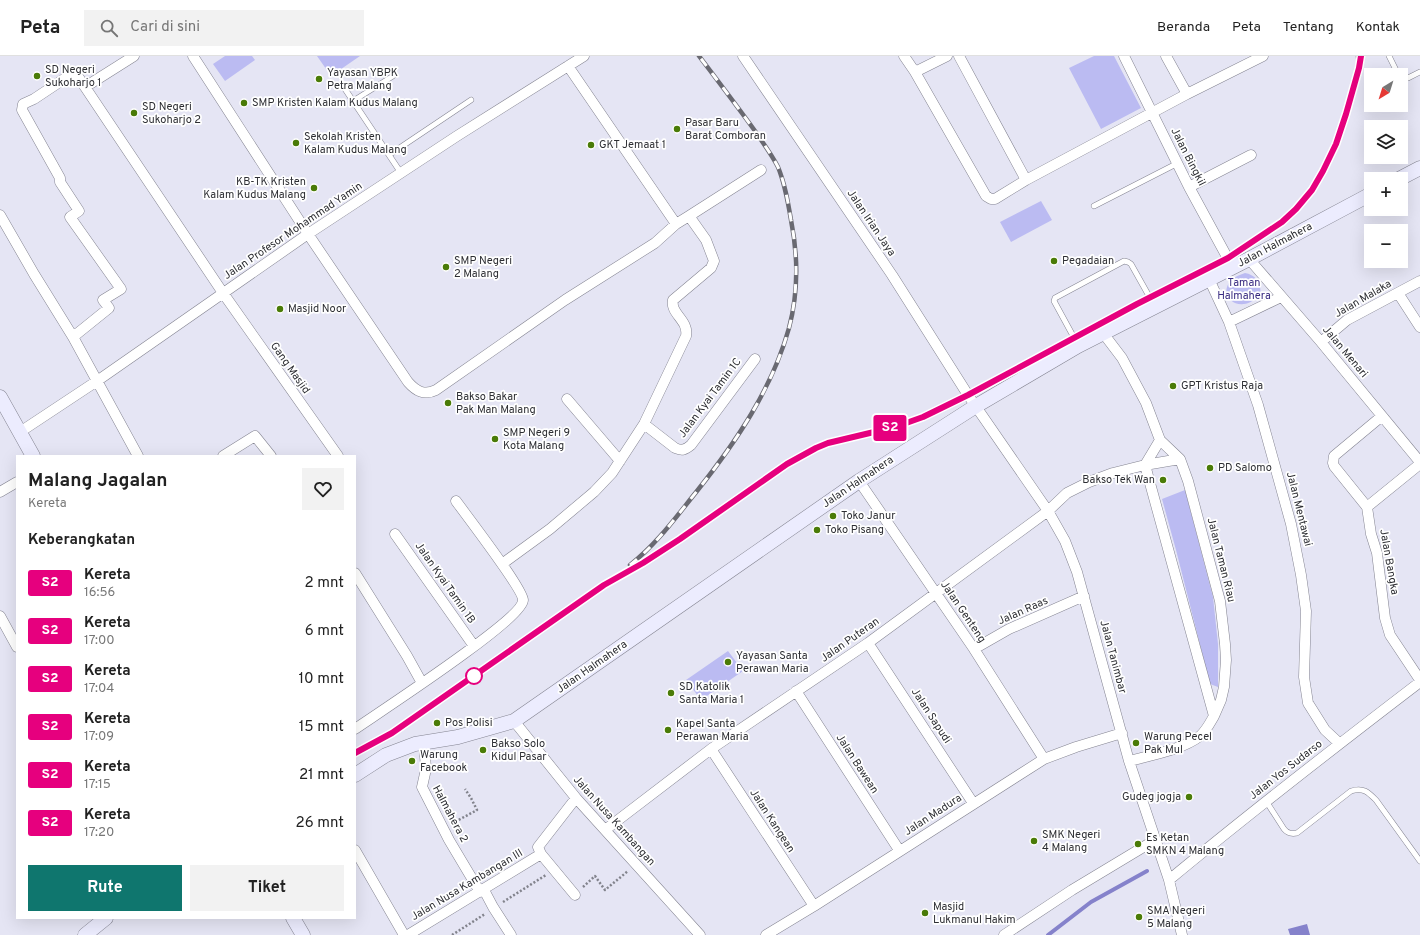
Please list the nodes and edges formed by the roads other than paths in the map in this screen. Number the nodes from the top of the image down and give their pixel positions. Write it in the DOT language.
graph roads {
  1 [pos="134,56"];
  2 [pos="193,56"];
  3 [pos="584,56"];
  4 [pos="743,56"];
  5 [pos="904,56"];
  6 [pos="947,56"];
  7 [pos="959,56"];
  8 [pos="1124,56"];
  9 [pos="1166,56"];
  10 [pos="1263,56"];
  11 [pos="1389,56"];
  12 [pos="568,66"];
  13 [pos="1395,68"];
  14 [pos="915,72"];
  15 [pos="1420,72"];
  16 [pos="393,76"];
  17 [pos="1408,78"];
  18 [pos="343,86"];
  19 [pos="85,87"];
  20 [pos="1187,94"];
  21 [pos="472,100"];
  22 [pos="353,101"];
  23 [pos="1152,112"];
  24 [pos="389,155"];
  25 [pos="1250,155"];
  26 [pos="1178,163"];
  27 [pos="1420,168"];
  28 [pos="761,170"];
  29 [pos="401,173"];
  30 [pos="1408,174"];
  31 [pos="1026,180"];
  32 [pos="1190,187"];
  33 [pos="1364,198"];
  34 [pos="1094,206"];
  35 [pos="0,215"];
  36 [pos="689,216"];
  37 [pos="676,224"];
  38 [pos="308,234"];
  39 [pos="1250,259"];
  40 [pos="1233,268"];
  41 [pos="1209,280"];
  42 [pos="1420,281"];
  43 [pos="223,293"];
  44 [pos="1398,293"];
  45 [pos="1281,297"];
  46 [pos="1155,306"];
  47 [pos="1229,322"];
  48 [pos="1420,327"];
  49 [pos="1103,333"];
  50 [pos="73,337"];
  51 [pos="1321,342"];
  52 [pos="1078,346"];
  53 [pos="755,359"];
  54 [pos="97,381"];
  55 [pos="0,397"];
  56 [pos="567,399"];
  57 [pos="976,406"];
  58 [pos="1382,416"];
  59 [pos="644,424"];
  60 [pos="20,432"];
  61 [pos="1160,440"];
  62 [pos="32,455"];
  63 [pos="137,455"];
  64 [pos="225,455"];
  65 [pos="270,455"];
  66 [pos="337,455"];
  67 [pos="1180,459"];
  68 [pos="620,461"];
  69 [pos="1420,463"];
  70 [pos="1145,465"];
  71 [pos="859,481"];
  72 [pos="16,483"];
  73 [pos="0,492"];
  74 [pos="456,502"];
  75 [pos="1367,508"];
  76 [pos="1048,511"];
  77 [pos="395,534"];
  78 [pos="502,564"];
  79 [pos="356,575"];
  80 [pos="936,593"];
  81 [pos="1084,596"];
  82 [pos="0,616"];
  83 [pos="868,643"];
  84 [pos="16,645"];
  85 [pos="474,646"];
  86 [pos="974,649"];
  87 [pos="1420,681"];
  88 [pos="422,682"];
  89 [pos="796,691"];
  90 [pos="1214,716"];
  91 [pos="514,721"];
  92 [pos="356,728"];
  93 [pos="1122,733"];
  94 [pos="424,742"];
  95 [pos="1339,744"];
  96 [pos="711,749"];
  97 [pos="1044,759"];
  98 [pos="1129,761"];
  99 [pos="356,774"];
  100 [pos="576,798"];
  101 [pos="1266,801"];
  102 [pos="973,803"];
  103 [pos="605,830"];
  104 [pos="1155,840"];
  105 [pos="899,850"];
  106 [pos="356,852"];
  107 [pos="540,854"];
  108 [pos="1420,862"];
  109 [pos="1169,880"];
  110 [pos="482,891"];
  111 [pos="575,894"];
  112 [pos="814,906"];
  113 [pos="105,919"];
  114 [pos="294,919"];
  115 [pos="85,935"];
  116 [pos="303,935"];
  117 [pos="404,935"];
  118 [pos="408,935"];
  119 [pos="512,935"];
  120 [pos="700,935"];
  121 [pos="766,935"];
  122 [pos="1004,935"];
  123 [pos="1182,935"];
  1 -- 19 [label="street"];
  2 -- 38 [label="street"];
  3 -- 12 [label="street, Jalan Profesor Mohammad Yamin"];
  4 -- 57 [label="street, Jalan Irian Jaya"];
  5 -- 14 [label="street"];
  6 -- 14 [label="street"];
  7 -- 31 [label="street"];
  8 -- 23 [label="street, Jalan Bingkil"];
  9 -- 20 [label="street"];
  10 -- 20 [label="street"];
  11 -- 13 [label="lane"];
  12 -- 29 [label="street, Jalan Profesor Mohammad Yamin"];
  12 -- 37 [label="street"];
  14 -- 31 [label="street"];
  15 -- 17 [label="lane"];
  16 -- 22 [label="lane"];
  18 -- 22 [label="lane"];
  19 -- 43 [label="street, Gang Masjid"];
  19 -- 50 [label="street, Gang Masjid"];
  20 -- 23 [label="street"];
  21 -- 24 [label="lane"];
  22 -- 24 [label="lane"];
  23 -- 26 [label="street, Jalan Bingkil"];
  23 -- 31 [label="street"];
  24 -- 29 [label="lane"];
  25 -- 32 [label="street"];
  26 -- 32 [label="street, Jalan Bingkil"];
  26 -- 34 [label="lane"];
  27 -- 30 [label="street"];
  28 -- 36 [label="street"];
  29 -- 38 [label="street, Jalan Profesor Mohammad Yamin"];
  32 -- 40 [label="street, Jalan Bingkil"];
  33 -- 39 [label="street, Jalan Halmahera"];
  35 -- 50 [label="street"];
  36 -- 37 [label="street"];
  36 -- 59 [label="street"];
  37 -- 38 [label="street"];
  38 -- 43 [label="street, Jalan Profesor Mohammad Yamin"];
  39 -- 40 [label="street, Jalan Halmahera"];
  39 -- 45 [label="street, Jalan Menari"];
  40 -- 41 [label="street, Jalan Halmahera"];
  41 -- 46 [label="street, Jalan Halmahera"];
  41 -- 47 [label="street, Jalan Mentawai"];
  42 -- 44 [label="street, Jalan Malaka"];
  43 -- 54 [label="street, Jalan Profesor Mohammad Yamin"];
  43 -- 66 [label="street, Gang Masjid"];
  44 -- 48 [label="street"];
  44 -- 51 [label="street, Jalan Malaka"];
  45 -- 47 [label="street"];
  45 -- 51 [label="street, Jalan Menari"];
  46 -- 49 [label="street, Jalan Halmahera"];
  46 -- 52 [label="lane"];
  47 -- 95 [label="street, Jalan Mentawai"];
  49 -- 52 [label="street, Jalan Halmahera"];
  49 -- 61 [label="street, Jalan Taman Riau"];
  50 -- 54 [label="street"];
  51 -- 58 [label="street, Jalan Menari"];
  52 -- 57 [label="street, Jalan Halmahera"];
  53 -- 59 [label="street, Jalan Kyai Tamin 1C"];
  54 -- 60 [label="street, Jalan Profesor Mohammad Yamin"];
  54 -- 63 [label="street"];
  55 -- 60 [label="street"];
  56 -- 68 [label="street"];
  57 -- 71 [label="street, Jalan Halmahera"];
  57 -- 76 [label="street, Jalan Tanimbar"];
  58 -- 69 [label="street, Jalan Menari"];
  58 -- 75 [label="street"];
  59 -- 68 [label="street"];
  60 -- 62 [label="street"];
  61 -- 67 [label="street, Jalan Taman Riau"];
  61 -- 70 [label="street"];
  64 -- 65 [label="street"];
  67 -- 70 [label="street"];
  67 -- 90 [label="street, Jalan Taman Riau"];
  68 -- 78 [label="street"];
  69 -- 75 [label="street"];
  70 -- 76 [label="street, Jalan Puteran"];
  70 -- 90 [label="street"];
  71 -- 80 [label="street, Jalan Genteng"];
  71 -- 91 [label="street, Jalan Halmahera"];
  72 -- 73 [label="street"];
  74 -- 78 [label="street"];
  75 -- 87 [label="street, Jalan Bangka"];
  76 -- 80 [label="street, Jalan Puteran"];
  76 -- 81 [label="street, Jalan Tanimbar"];
  77 -- 85 [label="street, Jalan Kyai Tamin 1B"];
  78 -- 85 [label="street"];
  79 -- 88 [label="street"];
  80 -- 83 [label="street, Jalan Puteran"];
  80 -- 86 [label="street, Jalan Genteng"];
  81 -- 86 [label="street, Jalan Raas"];
  81 -- 93 [label="street, Jalan Tanimbar"];
  82 -- 84 [label="street"];
  83 -- 89 [label="street, Jalan Puteran"];
  83 -- 102 [label="street, Jalan Sapudi"];
  85 -- 88 [label="street"];
  86 -- 97 [label="street, Jalan Genteng"];
  87 -- 95 [label="street, Jalan Yos Sudarso"];
  88 -- 92 [label="street"];
  89 -- 96 [label="street, Jalan Puteran"];
  89 -- 105 [label="street, Jalan Bawean"];
  90 -- 98 [label="street, Jalan Taman Riau"];
  91 -- 94 [label="street, Jalan Halmahera"];
  91 -- 100 [label="street, Jalan Nusa Kambangan"];
  93 -- 97 [label="street, Jalan Madura"];
  93 -- 98 [label="street, Jalan Tanimbar"];
  94 -- 99 [label="street, Jalan Halmahera"];
  94 -- 110 [label="street, Halmahera 2"];
  95 -- 101 [label="street, Jalan Yos Sudarso"];
  96 -- 103 [label="street, Jalan Puteran"];
  96 -- 112 [label="street, Jalan Kangean"];
  97 -- 102 [label="street, Jalan Madura"];
  98 -- 104 [label="street, Jalan Tanimbar"];
  100 -- 103 [label="street, Jalan Nusa Kambangan"];
  100 -- 107 [label="street, Jalan Nusa Kambangan III"];
  101 -- 108 [label="lane"];
  101 -- 109 [label="street, Jalan Yos Sudarso"];
  102 -- 105 [label="street, Jalan Madura"];
  103 -- 120 [label="street, Jalan Nusa Kambangan"];
  104 -- 109 [label="street, Jalan Tanimbar"];
  104 -- 122 [label="street"];
  105 -- 112 [label="street, Jalan Madura"];
  106 -- 117 [label="street"];
  107 -- 110 [label="street, Jalan Nusa Kambangan III"];
  107 -- 111 [label="street"];
  109 -- 123 [label="street, Jalan Tanimbar"];
  110 -- 118 [label="street, Jalan Nusa Kambangan III"];
  110 -- 119 [label="street, Halmahera 2"];
  112 -- 121 [label="street, Jalan Madura"];
  113 -- 115 [label="street"];
  114 -- 116 [label="street"];
}
